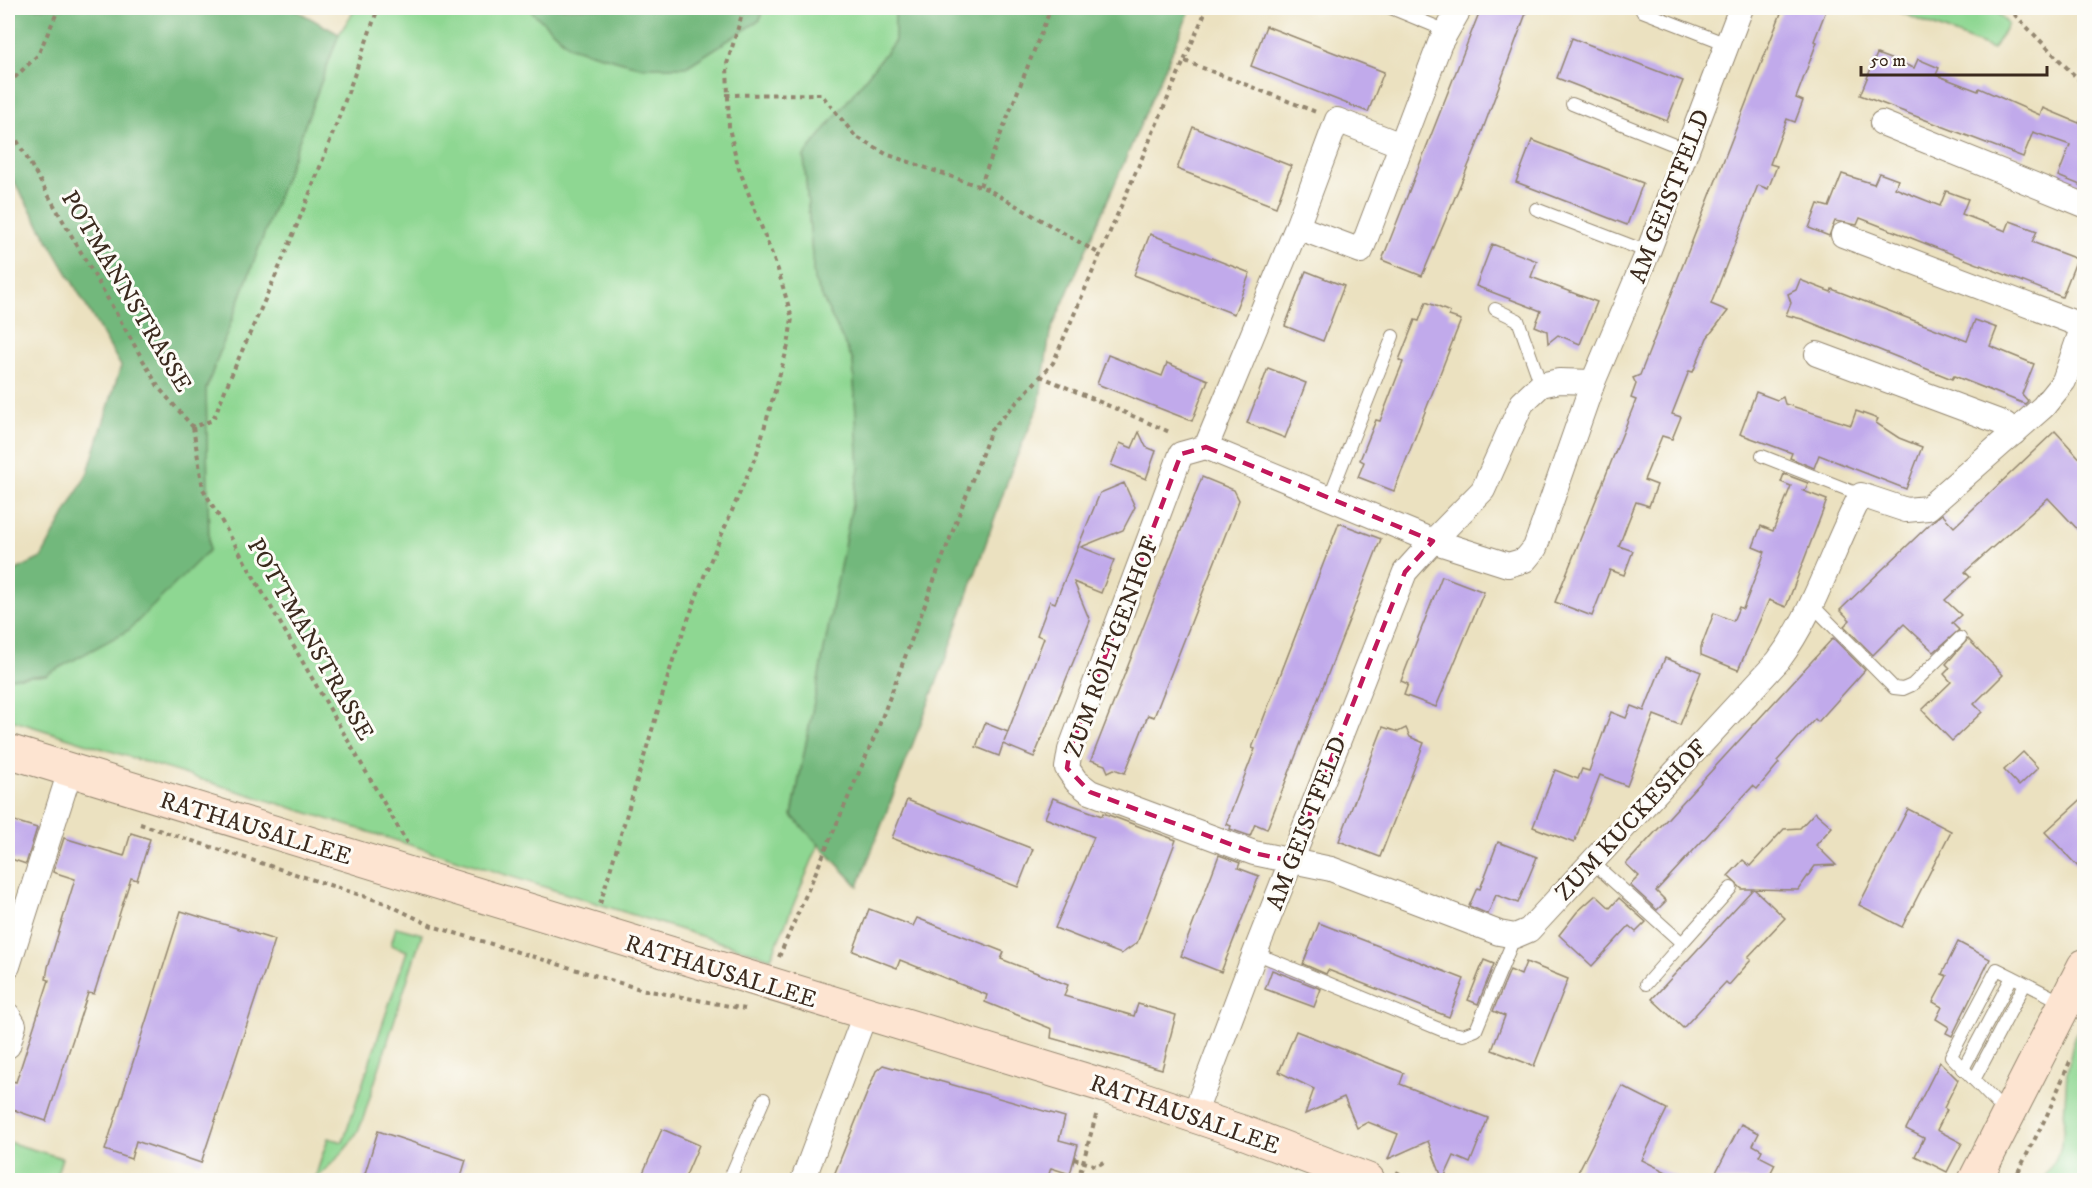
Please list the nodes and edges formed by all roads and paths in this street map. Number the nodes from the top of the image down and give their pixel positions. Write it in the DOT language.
graph roads {
  1 [pos="59,8"];
  2 [pos="378,8"];
  3 [pos="744,8"];
  4 [pos="1051,8"];
  5 [pos="1207,8"];
  6 [pos="1391,8"];
  7 [pos="1460,8"];
  8 [pos="1741,8"];
  9 [pos="2008,8"];
  10 [pos="1641,11"];
  11 [pos="1447,31"];
  12 [pos="1727,44"];
  13 [pos="1185,62"];
  14 [pos="8,84"];
  15 [pos="2085,85"];
  16 [pos="726,95"];
  17 [pos="1572,104"];
  18 [pos="1337,120"];
  19 [pos="1882,123"];
  20 [pos="8,125"];
  21 [pos="1401,145"];
  22 [pos="1687,150"];
  23 [pos="980,186"];
  24 [pos="2085,205"];
  25 [pos="1536,208"];
  26 [pos="1297,227"];
  27 [pos="1843,235"];
  28 [pos="1648,252"];
  29 [pos="1100,254"];
  30 [pos="1494,309"];
  31 [pos="2084,324"];
  32 [pos="1393,336"];
  33 [pos="1817,354"];
  34 [pos="1040,376"];
  35 [pos="1593,382"];
  36 [pos="1541,385"];
  37 [pos="194,427"];
  38 [pos="2014,433"];
  39 [pos="1206,447"];
  40 [pos="1762,456"];
  41 [pos="1861,495"];
  42 [pos="1329,498"];
  43 [pos="1433,541"];
  44 [pos="1813,606"];
  45 [pos="1960,638"];
  46 [pos="8,751"];
  47 [pos="70,771"];
  48 [pos="138,824"];
  49 [pos="412,852"];
  50 [pos="1291,861"];
  51 [pos="1592,862"];
  52 [pos="1731,888"];
  53 [pos="599,906"];
  54 [pos="1515,936"];
  55 [pos="1682,943"];
  56 [pos="1255,953"];
  57 [pos="777,963"];
  58 [pos="8,966"];
  59 [pos="2085,966"];
  60 [pos="1646,984"];
  61 [pos="2025,984"];
  62 [pos="2065,1004"];
  63 [pos="753,1011"];
  64 [pos="865,1014"];
  65 [pos="8,1015"];
  66 [pos="8,1046"];
  67 [pos="2075,1050"];
  68 [pos="1974,1080"];
  69 [pos="1105,1086"];
  70 [pos="764,1099"];
  71 [pos="1194,1115"];
  72 [pos="2008,1116"];
  73 [pos="1074,1159"];
  74 [pos="1105,1161"];
  75 [pos="1084,1162"];
  76 [pos="729,1180"];
  77 [pos="804,1180"];
  78 [pos="1078,1180"];
  79 [pos="1368,1180"];
  80 [pos="1975,1180"];
  81 [pos="2014,1180"];
  1 -- 14 [label="path"];
  2 -- 37 [label="path, POTMANNSTRASSE"];
  3 -- 16 [label="path"];
  4 -- 23 [label="path"];
  5 -- 13 [label="path"];
  6 -- 11 [label="lane"];
  7 -- 11 [label="street"];
  8 -- 12 [label="street, AM GEISTFELD"];
  9 -- 15 [label="path"];
  10 -- 12 [label="lane"];
  11 -- 21 [label="street"];
  12 -- 22 [label="street, AM GEISTFELD"];
  13 -- 18 [label="path"];
  13 -- 29 [label="path"];
  16 -- 23 [label="path"];
  16 -- 53 [label="path"];
  17 -- 22 [label="lane"];
  18 -- 21 [label="street"];
  18 -- 26 [label="street"];
  19 -- 24 [label="street"];
  20 -- 37 [label="path, POTMANNSTRASSE"];
  21 -- 26 [label="street"];
  22 -- 28 [label="street, AM GEISTFELD"];
  23 -- 29 [label="path"];
  25 -- 28 [label="lane"];
  26 -- 39 [label="street"];
  27 -- 31 [label="street"];
  28 -- 35 [label="street, AM GEISTFELD"];
  29 -- 34 [label="path"];
  30 -- 36 [label="lane"];
  31 -- 38 [label="street"];
  32 -- 42 [label="lane"];
  33 -- 38 [label="street"];
  34 -- 39 [label="path"];
  34 -- 57 [label="path"];
  35 -- 36 [label="street"];
  35 -- 43 [label="street, AM GEISTFELD"];
  36 -- 43 [label="street, AM GEISTFELD"];
  37 -- 49 [label="path, POTTMANSTRASSE"];
  38 -- 41 [label="street"];
  39 -- 42 [label="street"];
  39 -- 50 [label="street, ZUM RÖLTGENHOF"];
  40 -- 41 [label="lane"];
  41 -- 44 [label="street, ZUM KUCKESHOF"];
  42 -- 43 [label="street"];
  43 -- 50 [label="street, AM GEISTFELD"];
  44 -- 45 [label="lane"];
  44 -- 51 [label="street, ZUM KUCKESHOF"];
  46 -- 47 [label="main road, RATHAUSALLEE"];
  47 -- 58 [label="street"];
  47 -- 64 [label="main road, RATHAUSALLEE"];
  48 -- 63 [label="path"];
  50 -- 54 [label="street"];
  50 -- 56 [label="street, AM GEISTFELD"];
  51 -- 54 [label="street, ZUM KUCKESHOF"];
  51 -- 55 [label="lane"];
  52 -- 55 [label="lane"];
  54 -- 56 [label="lane"];
  55 -- 60 [label="lane"];
  56 -- 71 [label="street, AM GEISTFELD"];
  59 -- 62 [label="main road"];
  61 -- 62 [label="lane"];
  61 -- 68 [label="lane"];
  61 -- 68 [label="lane"];
  62 -- 72 [label="main road"];
  64 -- 69 [label="main road, RATHAUSALLEE"];
  64 -- 77 [label="street"];
  65 -- 66 [label="street"];
  67 -- 81 [label="path"];
  68 -- 72 [label="lane"];
  69 -- 71 [label="main road, RATHAUSALLEE"];
  69 -- 75 [label="path"];
  70 -- 76 [label="lane"];
  71 -- 79 [label="main road, RATHAUSALLEE"];
  72 -- 80 [label="main road"];
  73 -- 75 [label="path"];
  74 -- 75 [label="path"];
  75 -- 78 [label="path"];
}
